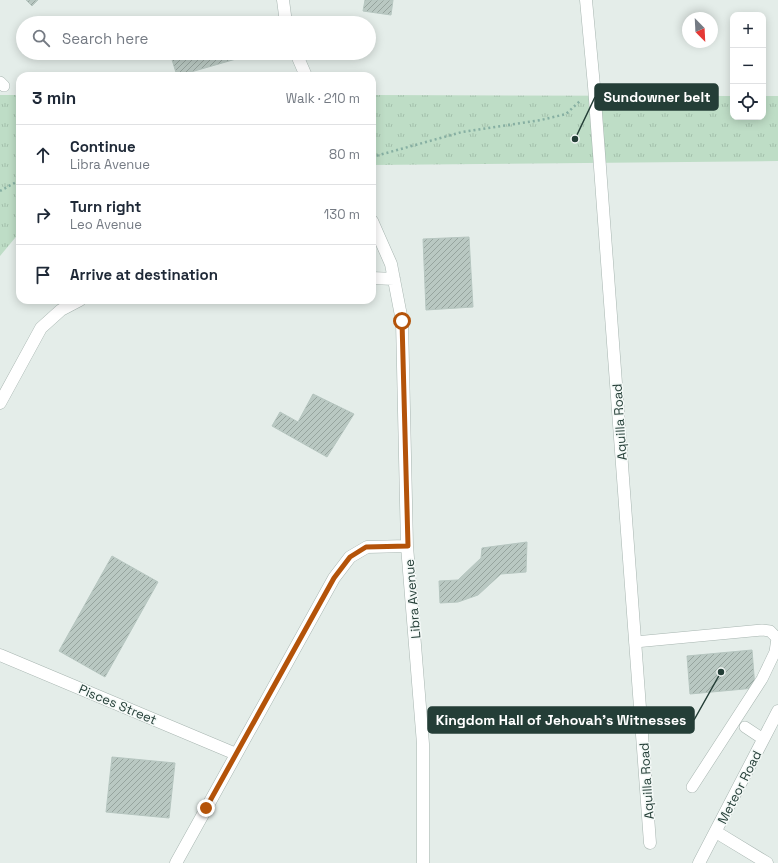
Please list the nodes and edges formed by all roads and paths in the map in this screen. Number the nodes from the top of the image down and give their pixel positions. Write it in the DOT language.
graph roads {
  1 [pos="284,0"];
  2 [pos="586,0"];
  3 [pos="285,16"];
  4 [pos="299,60"];
  5 [pos="304,72"];
  6 [pos="594,86"];
  7 [pos="376,156"];
  8 [pos="16,182"];
  9 [pos="0,191"];
  10 [pos="376,230"];
  11 [pos="376,278"];
  12 [pos="394,279"];
  13 [pos="73,304"];
  14 [pos="0,403"];
  15 [pos="408,546"];
  16 [pos="635,642"];
  17 [pos="0,655"];
  18 [pos="778,711"];
  19 [pos="745,727"];
  20 [pos="763,739"];
  21 [pos="236,754"];
  22 [pos="692,787"];
  23 [pos="716,832"];
  24 [pos="650,843"];
  25 [pos="176,863"];
  26 [pos="423,863"];
  27 [pos="699,863"];
  28 [pos="767,863"];
  1 -- 3 [label="street"];
  2 -- 6 [label="street, Aquilla Road"];
  4 -- 5 [label="street"];
  6 -- 7 [label="path"];
  6 -- 16 [label="street, Aquilla Road"];
  8 -- 9 [label="path"];
  10 -- 12 [label="street, Libra Avenue"];
  11 -- 12 [label="street"];
  12 -- 15 [label="street, Libra Avenue"];
  13 -- 14 [label="street"];
  15 -- 21 [label="street"];
  15 -- 26 [label="street, Libra Avenue"];
  16 -- 22 [label="lane"];
  16 -- 24 [label="street, Aquilla Road"];
  17 -- 21 [label="street, Pisces Street"];
  18 -- 20 [label="street, Meteor Road"];
  19 -- 20 [label="lane"];
  20 -- 23 [label="street, Meteor Road"];
  21 -- 25 [label="street"];
  23 -- 27 [label="street, Meteor Road"];
  23 -- 28 [label="street"];
}
